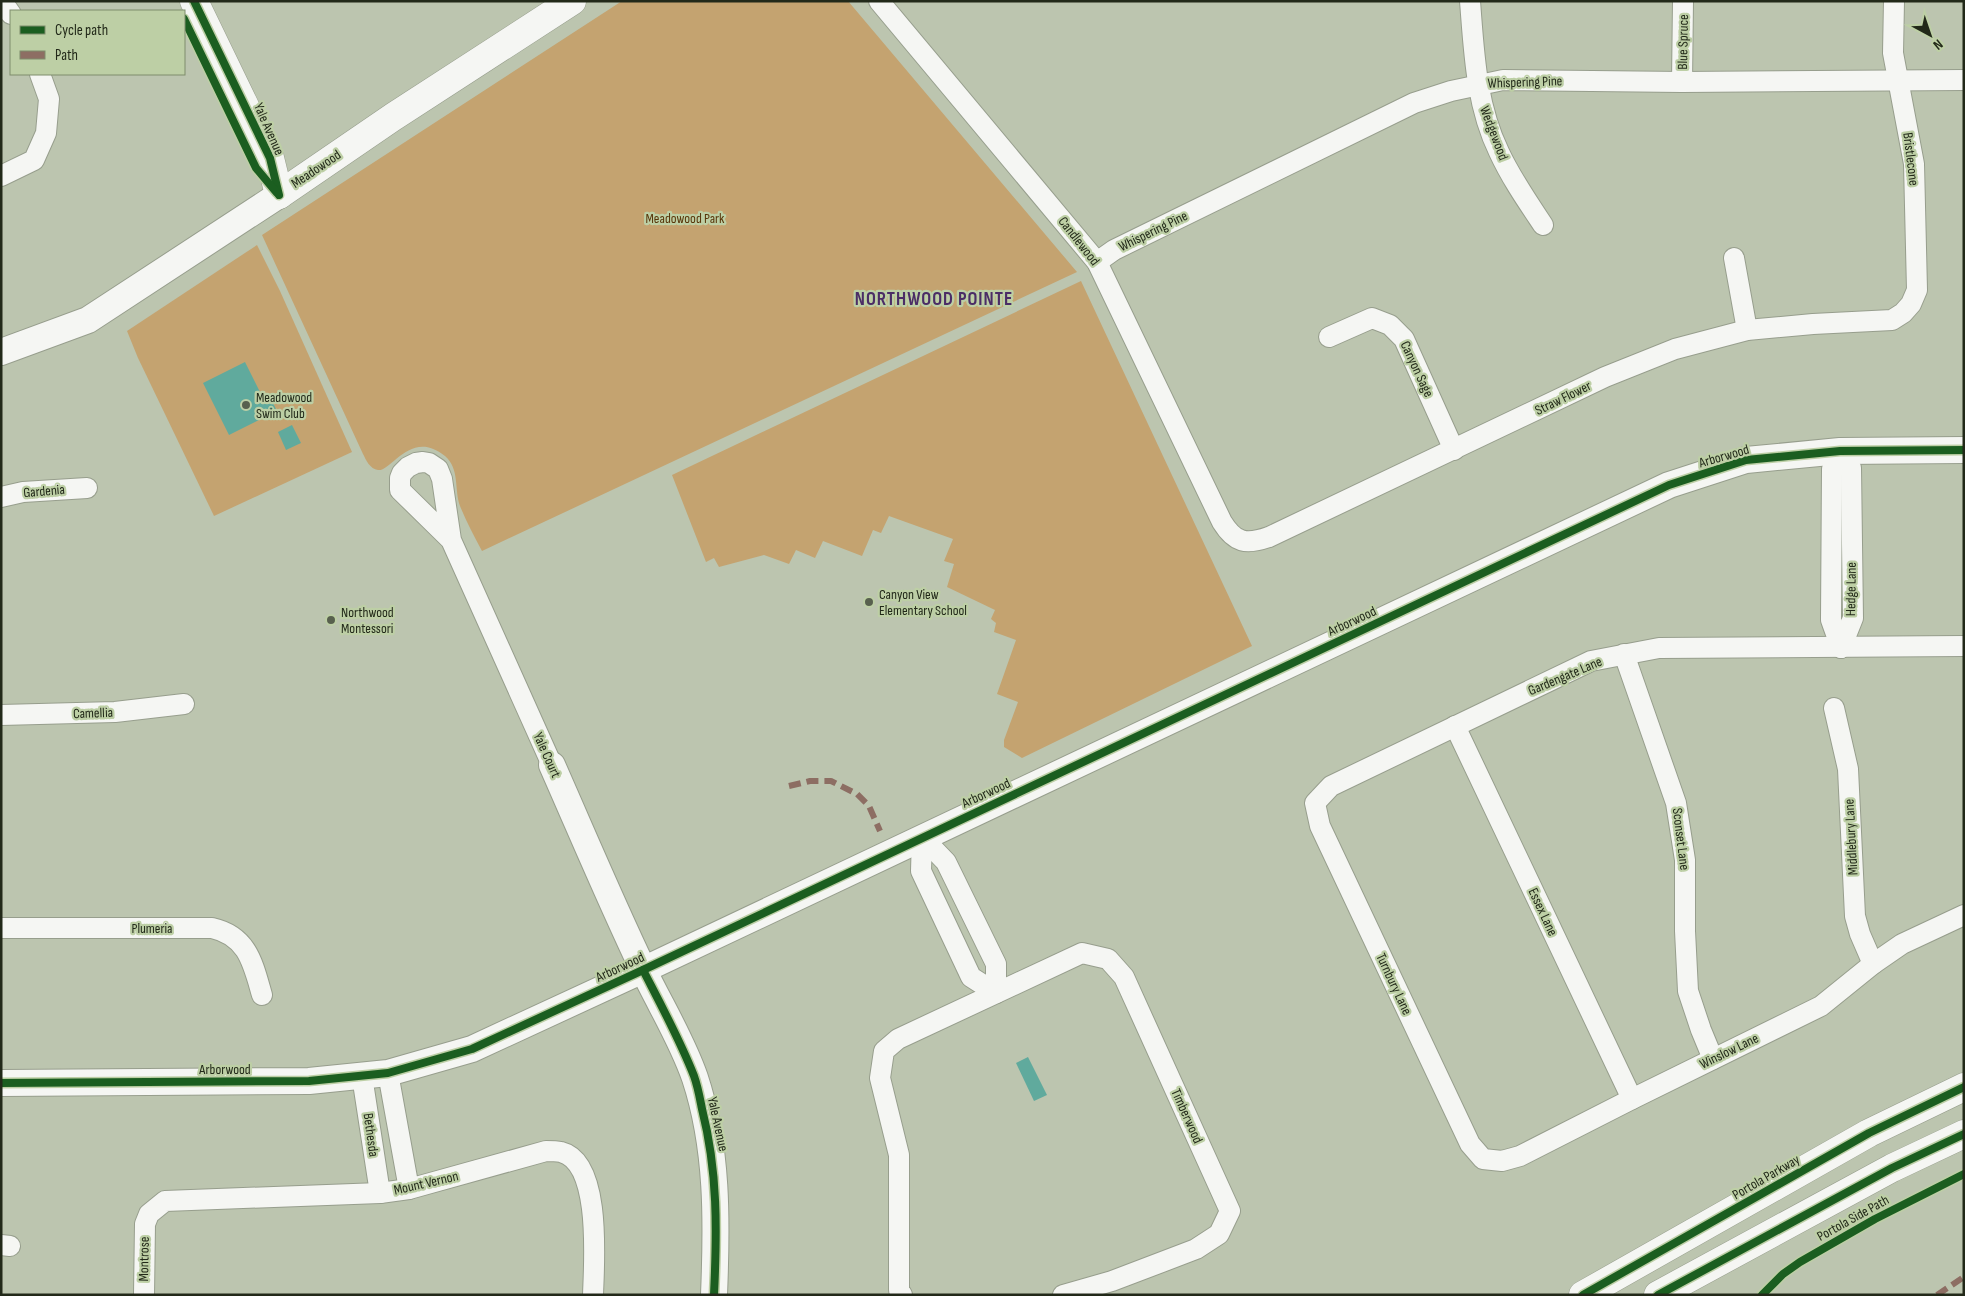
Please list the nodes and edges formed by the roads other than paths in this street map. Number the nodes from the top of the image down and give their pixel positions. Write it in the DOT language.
graph roads {
  1 [pos="2,1"];
  2 [pos="194,1"];
  3 [pos="572,1"];
  4 [pos="879,1"];
  5 [pos="1470,1"];
  6 [pos="1683,1"];
  7 [pos="1894,1"];
  8 [pos="10,13"];
  9 [pos="185,21"];
  10 [pos="40,75"];
  11 [pos="1964,80"];
  12 [pos="1897,81"];
  13 [pos="1682,82"];
  14 [pos="1478,84"];
  15 [pos="1,176"];
  16 [pos="279,195"];
  17 [pos="1543,225"];
  18 [pos="1734,258"];
  19 [pos="1097,262"];
  20 [pos="1903,313"];
  21 [pos="1747,330"];
  22 [pos="1329,337"];
  23 [pos="1,352"];
  24 [pos="1454,450"];
  25 [pos="1964,450"];
  26 [pos="1840,451"];
  27 [pos="87,488"];
  28 [pos="1,497"];
  29 [pos="451,540"];
  30 [pos="1240,541"];
  31 [pos="1964,646"];
  32 [pos="1841,648"];
  33 [pos="1624,654"];
  34 [pos="184,704"];
  35 [pos="1834,708"];
  36 [pos="1,715"];
  37 [pos="1454,726"];
  38 [pos="552,765"];
  39 [pos="1315,803"];
  40 [pos="922,837"];
  41 [pos="1964,915"];
  42 [pos="1,928"];
  43 [pos="1873,964"];
  44 [pos="643,970"];
  45 [pos="996,993"];
  46 [pos="262,995"];
  47 [pos="1713,1059"];
  48 [pos="375,1075"];
  49 [pos="1,1083"];
  50 [pos="1964,1087"];
  51 [pos="1632,1098"];
  52 [pos="1964,1134"];
  53 [pos="1483,1159"];
  54 [pos="409,1189"];
  55 [pos="380,1194"];
  56 [pos="145,1224"];
  57 [pos="144,1295"];
  58 [pos="593,1295"];
  59 [pos="714,1295"];
  60 [pos="902,1295"];
  61 [pos="1063,1295"];
  62 [pos="1583,1295"];
  63 [pos="1658,1295"];
  1 -- 8 [label="street"];
  2 -- 16 [label="main road, Yale Avenue"];
  3 -- 16 [label="main road, Meadowood"];
  4 -- 19 [label="street, Candlewood"];
  5 -- 14 [label="street, Wedgewood"];
  6 -- 13 [label="street, Blue Spruce"];
  7 -- 12 [label="street, Bristlecone"];
  9 -- 16 [label="main road, Yale Avenue"];
  10 -- 15 [label="street"];
  11 -- 12 [label="street, Whispering Pine"];
  12 -- 13 [label="street, Whispering Pine"];
  12 -- 20 [label="street, Bristlecone"];
  13 -- 14 [label="street, Whispering Pine"];
  14 -- 17 [label="street, Wedgewood"];
  14 -- 19 [label="street, Whispering Pine"];
  16 -- 23 [label="street, Meadowood"];
  18 -- 21 [label="street"];
  19 -- 30 [label="street, Candlewood"];
  20 -- 21 [label="street, Straw Flower"];
  21 -- 24 [label="street, Straw Flower"];
  22 -- 24 [label="street, Canyon Sage"];
  24 -- 30 [label="street, Straw Flower"];
  25 -- 26 [label="street, Arborwood"];
  26 -- 32 [label="street, Hedge Lane"];
  26 -- 40 [label="street, Arborwood"];
  27 -- 28 [label="street, Gardenia"];
  29 -- 38 [label="street, Yale Court"];
  31 -- 32 [label="street, Gardengate Lane"];
  32 -- 33 [label="street, Gardengate Lane"];
  33 -- 37 [label="street, Gardengate Lane"];
  33 -- 47 [label="street, Sconset Lane"];
  34 -- 36 [label="street, Camellia"];
  35 -- 43 [label="street, Middlebury Lane"];
  37 -- 39 [label="street, Gardengate Lane"];
  37 -- 51 [label="street, Essex Lane"];
  38 -- 44 [label="street, Yale Court"];
  39 -- 53 [label="street, Turnbury Lane"];
  40 -- 44 [label="street, Arborwood"];
  40 -- 45 [label="street"];
  40 -- 45 [label="street"];
  41 -- 43 [label="street, Winslow Lane"];
  42 -- 46 [label="street, Plumeria"];
  43 -- 47 [label="street, Winslow Lane"];
  44 -- 48 [label="street, Arborwood"];
  44 -- 59 [label="street, Yale Avenue"];
  45 -- 60 [label="street, Timberwood"];
  45 -- 61 [label="street, Timberwood"];
  47 -- 51 [label="street, Winslow Lane"];
  48 -- 49 [label="street, Arborwood"];
  48 -- 54 [label="street, Bethesda"];
  48 -- 55 [label="street, Bethesda"];
  50 -- 62 [label="main road, Portola Parkway"];
  51 -- 53 [label="street, Winslow Lane"];
  52 -- 63 [label="main road"];
  54 -- 55 [label="street, Mount Vernon"];
  54 -- 58 [label="street, Mount Vernon"];
  55 -- 56 [label="street, Mount Vernon"];
  56 -- 57 [label="street, Montrose"];
}
